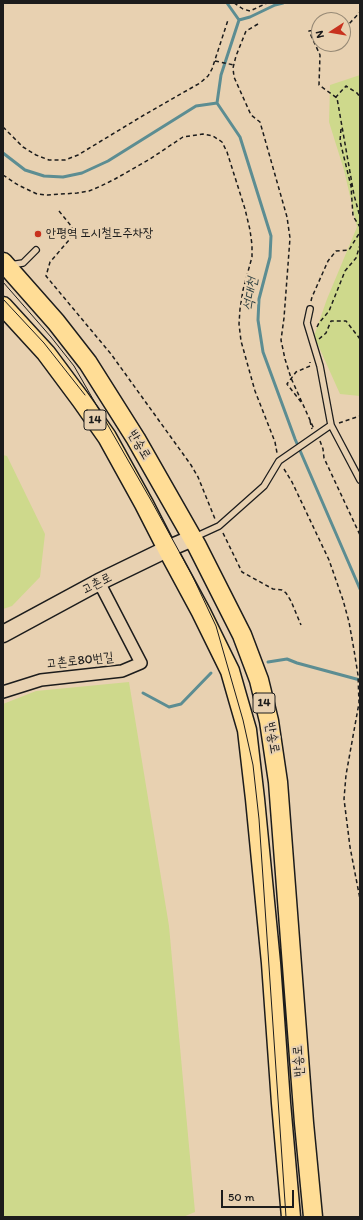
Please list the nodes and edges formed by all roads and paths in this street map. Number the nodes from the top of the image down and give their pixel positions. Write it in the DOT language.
graph roads {
  1 [pos="234,3"];
  2 [pos="267,3"];
  3 [pos="360,12"];
  4 [pos="228,20"];
  5 [pos="351,22"];
  6 [pos="258,24"];
  7 [pos="319,52"];
  8 [pos="216,61"];
  9 [pos="233,65"];
  10 [pos="360,96"];
  11 [pos="342,126"];
  12 [pos="3,127"];
  13 [pos="3,175"];
  14 [pos="59,211"];
  15 [pos="360,218"];
  16 [pos="360,227"];
  17 [pos="360,232"];
  18 [pos="36,250"];
  19 [pos="16,270"];
  20 [pos="3,306"];
  21 [pos="310,309"];
  22 [pos="360,339"];
  23 [pos="314,345"];
  24 [pos="360,416"];
  25 [pos="331,426"];
  26 [pos="317,436"];
  27 [pos="279,461"];
  28 [pos="360,480"];
  29 [pos="219,526"];
  30 [pos="360,535"];
  31 [pos="193,538"];
  32 [pos="167,550"];
  33 [pos="99,582"];
  34 [pos="301,625"];
  35 [pos="3,634"];
  36 [pos="3,692"];
  37 [pos="360,899"];
  38 [pos="291,1217"];
  39 [pos="313,1217"];
  1 -- 2 [label="path"];
  3 -- 5 [label="path"];
  4 -- 8 [label="path"];
  6 -- 9 [label="path"];
  7 -- 11 [label="path"];
  8 -- 9 [label="path"];
  8 -- 12 [label="path"];
  9 -- 26 [label="path"];
  10 -- 11 [label="path"];
  11 -- 15 [label="path"];
  11 -- 16 [label="path"];
  13 -- 27 [label="path"];
  14 -- 29 [label="path"];
  17 -- 21 [label="path"];
  18 -- 19 [label="lane"];
  19 -- 31 [label="main road, 반송로 / 14"];
  20 -- 32 [label="main road, 반송로 / 14"];
  21 -- 23 [label="lane"];
  22 -- 23 [label="path"];
  23 -- 25 [label="lane"];
  24 -- 25 [label="path"];
  25 -- 26 [label="lane"];
  25 -- 28 [label="lane"];
  26 -- 27 [label="lane"];
  26 -- 30 [label="path"];
  27 -- 29 [label="lane"];
  27 -- 37 [label="path"];
  29 -- 31 [label="lane"];
  29 -- 34 [label="path"];
  31 -- 32 [label="street, 고촌로"];
  31 -- 39 [label="main road, 반송로 / 14"];
  32 -- 33 [label="street, 고촌로"];
  32 -- 38 [label="main road, 반송로 / 14"];
  33 -- 35 [label="street, 고촌로"];
  33 -- 36 [label="street, 고촌로80번길"];
}
